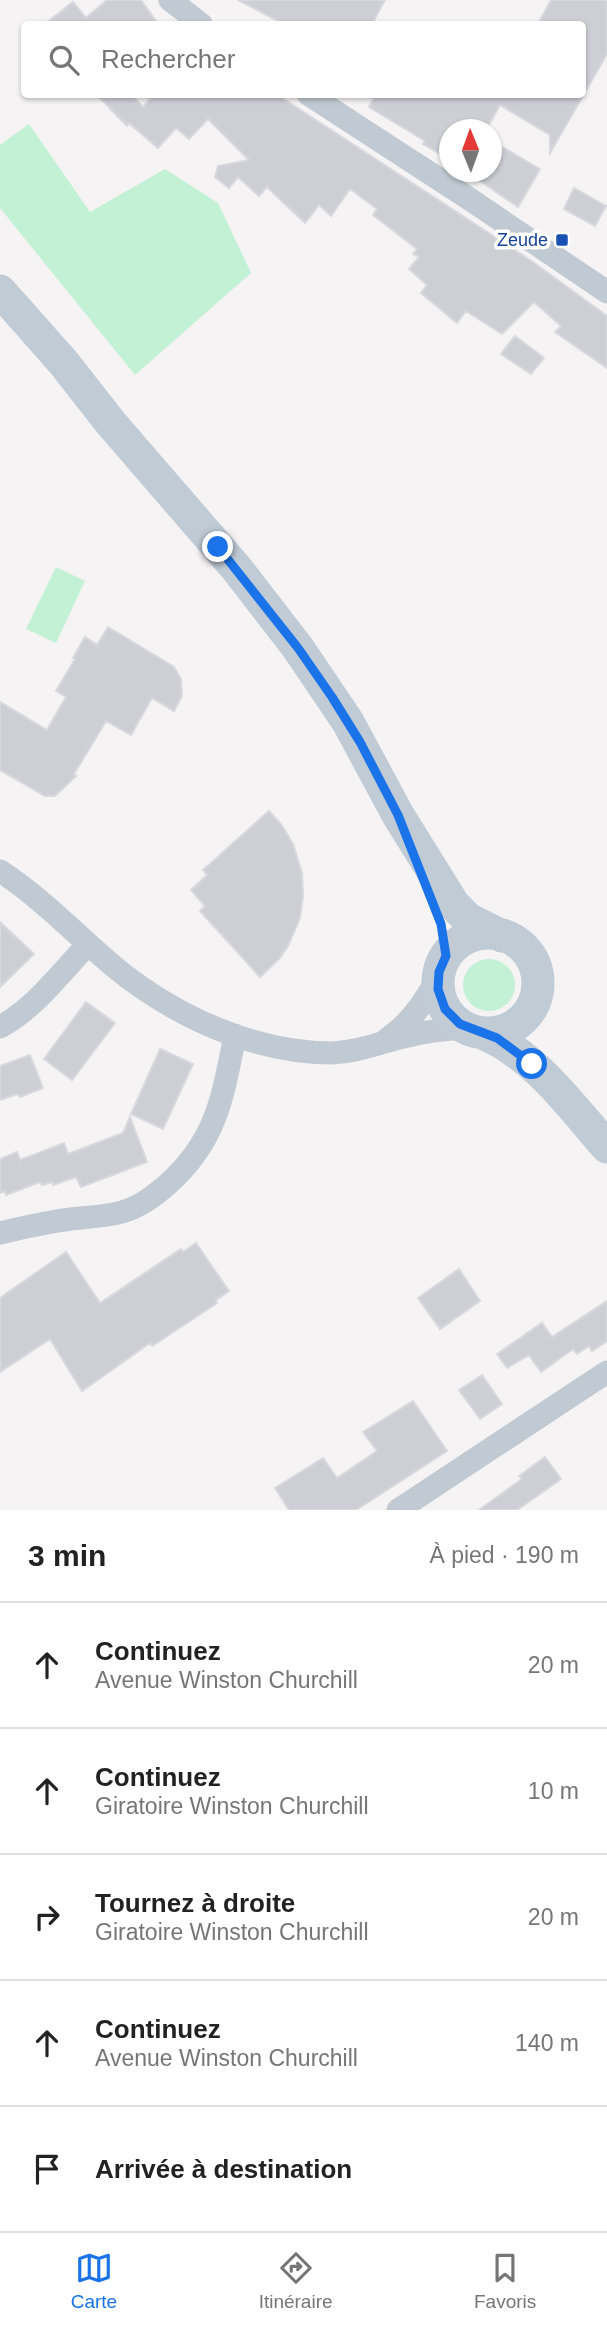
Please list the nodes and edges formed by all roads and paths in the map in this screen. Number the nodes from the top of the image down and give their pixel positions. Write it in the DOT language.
graph roads {
  1 [pos="170,0"];
  2 [pos="197,21"];
  3 [pos="314,98"];
  4 [pos="0,291"];
  5 [pos="607,292"];
  6 [pos="0,319"];
  7 [pos="110,422"];
  8 [pos="398,815"];
  9 [pos="0,871"];
  10 [pos="502,936"];
  11 [pos="88,944"];
  12 [pos="442,966"];
  13 [pos="530,1009"];
  14 [pos="0,1027"];
  15 [pos="475,1030"];
  16 [pos="235,1035"];
  17 [pos="382,1042"];
  18 [pos="607,1147"];
  19 [pos="0,1233"];
  20 [pos="607,1372"];
  21 [pos="398,1510"];
  1 -- 2 [label="street"];
  3 -- 5 [label="street"];
  4 -- 7 [label="main road"];
  6 -- 7 [label="main road"];
  7 -- 8 [label="main road"];
  8 -- 10 [label="main road"];
  8 -- 12 [label="main road"];
  9 -- 11 [label="street"];
  10 -- 12 [label="main road"];
  10 -- 13 [label="main road"];
  11 -- 14 [label="street"];
  11 -- 16 [label="street"];
  12 -- 15 [label="main road"];
  12 -- 17 [label="street"];
  13 -- 15 [label="main road"];
  13 -- 18 [label="main road"];
  15 -- 17 [label="street"];
  15 -- 18 [label="main road"];
  16 -- 17 [label="street"];
  16 -- 19 [label="street"];
  20 -- 21 [label="street"];
}
